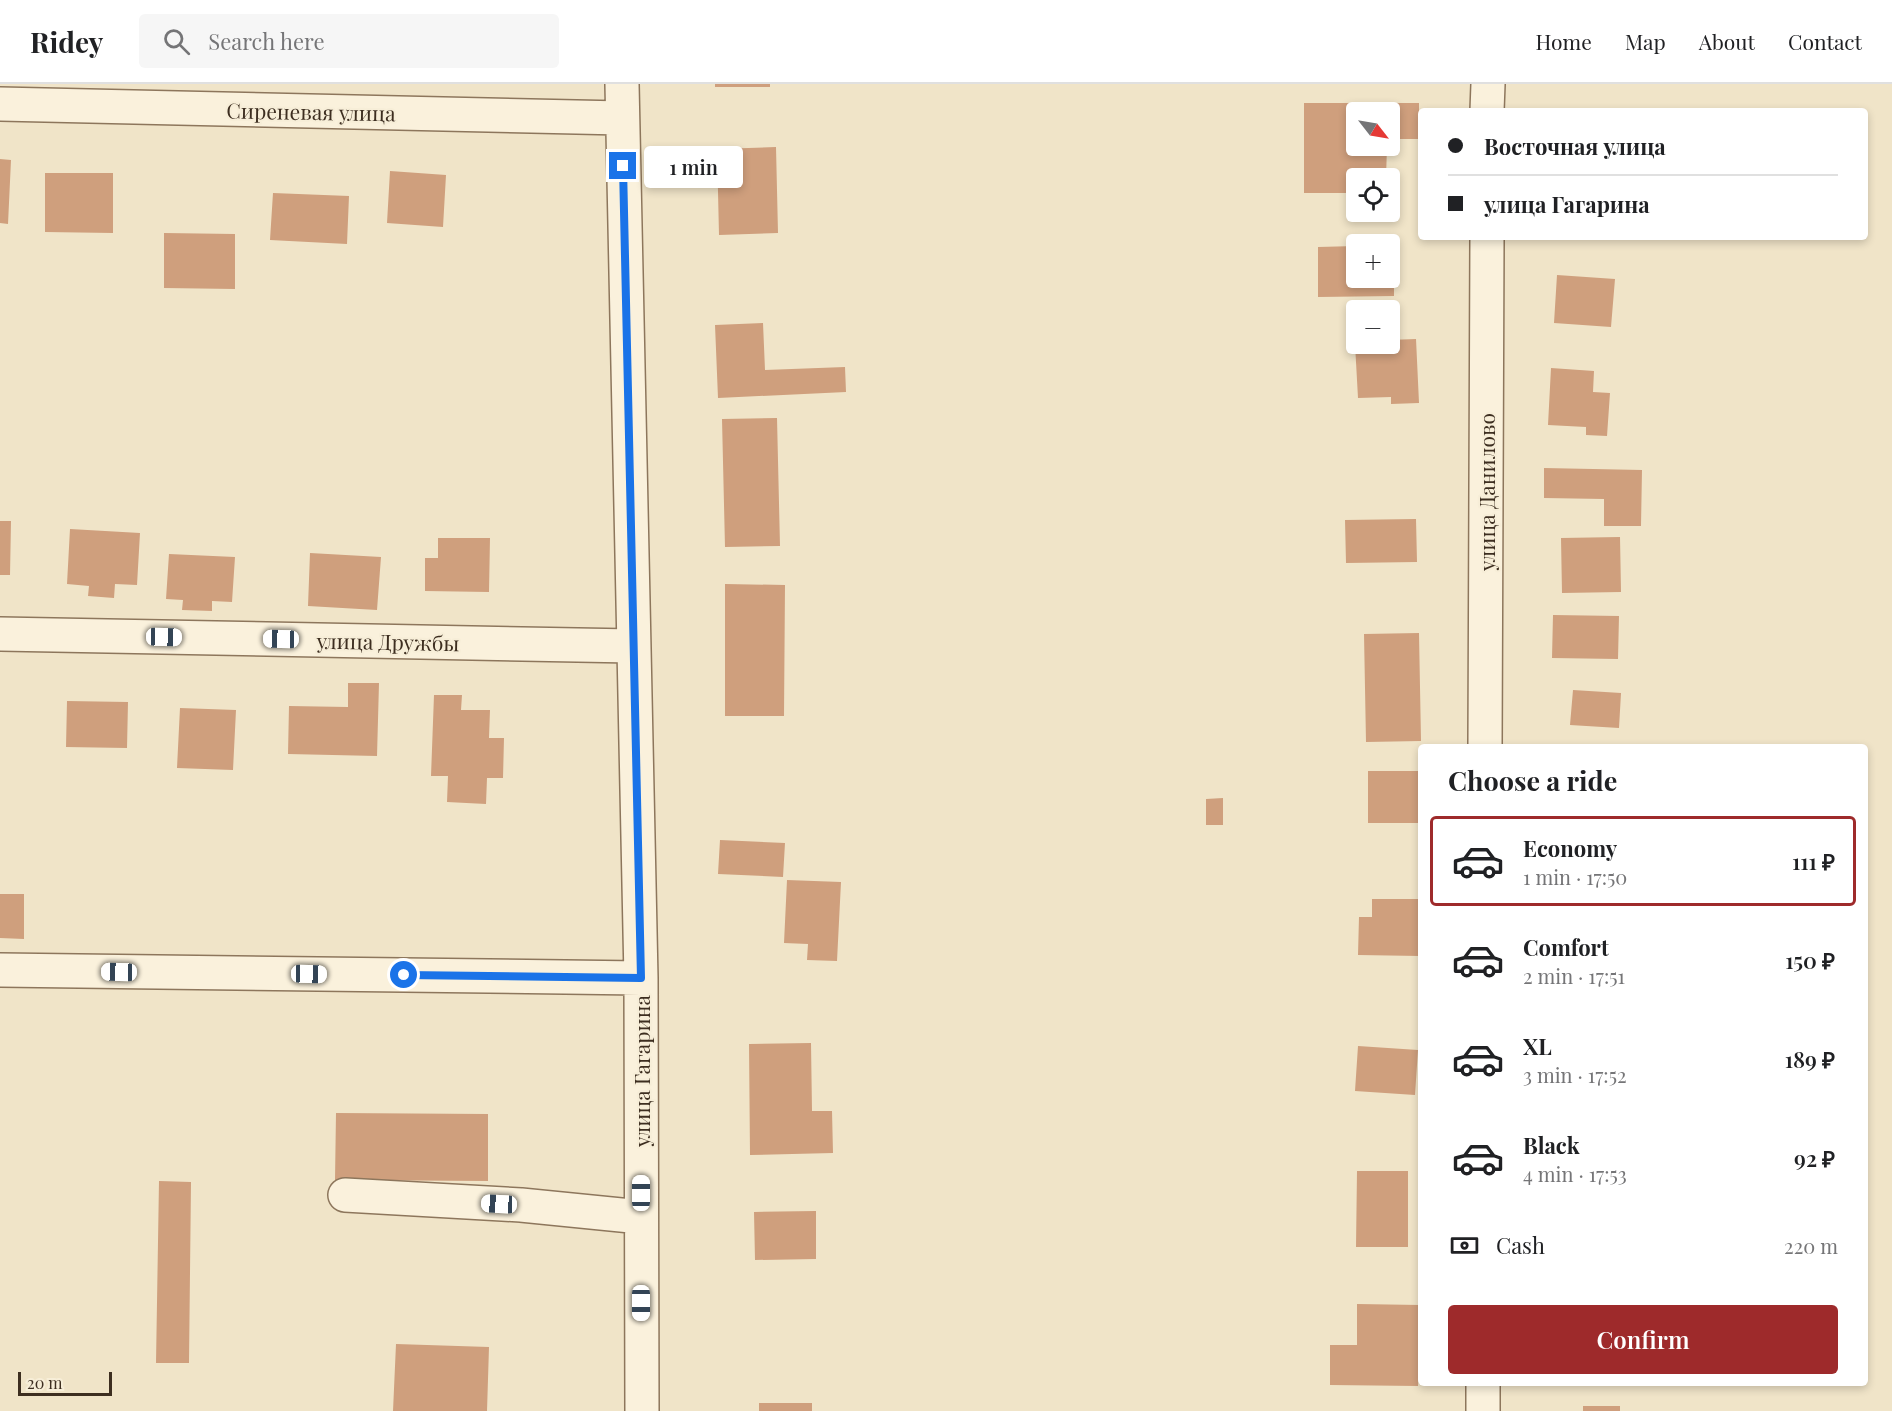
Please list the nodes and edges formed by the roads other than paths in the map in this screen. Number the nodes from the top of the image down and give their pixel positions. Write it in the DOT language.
graph roads {
  1 [pos="622,84"];
  2 [pos="1488,84"];
  3 [pos="0,104"];
  4 [pos="1488,108"];
  5 [pos="622,118"];
  6 [pos="1487,240"];
  7 [pos="0,634"];
  8 [pos="633,646"];
  9 [pos="1485,744"];
  10 [pos="0,970"];
  11 [pos="641,978"];
  12 [pos="345,1195"];
  13 [pos="641,1217"];
  14 [pos="1483,1386"];
  15 [pos="642,1411"];
  16 [pos="1483,1411"];
  1 -- 5 [label="street, улица Гагарина"];
  2 -- 4 [label="street"];
  3 -- 5 [label="street, Сиреневая улица"];
  5 -- 8 [label="street, улица Гагарина"];
  6 -- 9 [label="street, улица Данилово"];
  7 -- 8 [label="street, улица Дружбы"];
  8 -- 11 [label="street, улица Гагарина"];
  10 -- 11 [label="street"];
  11 -- 13 [label="street, улица Гагарина"];
  12 -- 13 [label="street"];
  13 -- 15 [label="street, улица Гагарина"];
  14 -- 16 [label="street"];
}
